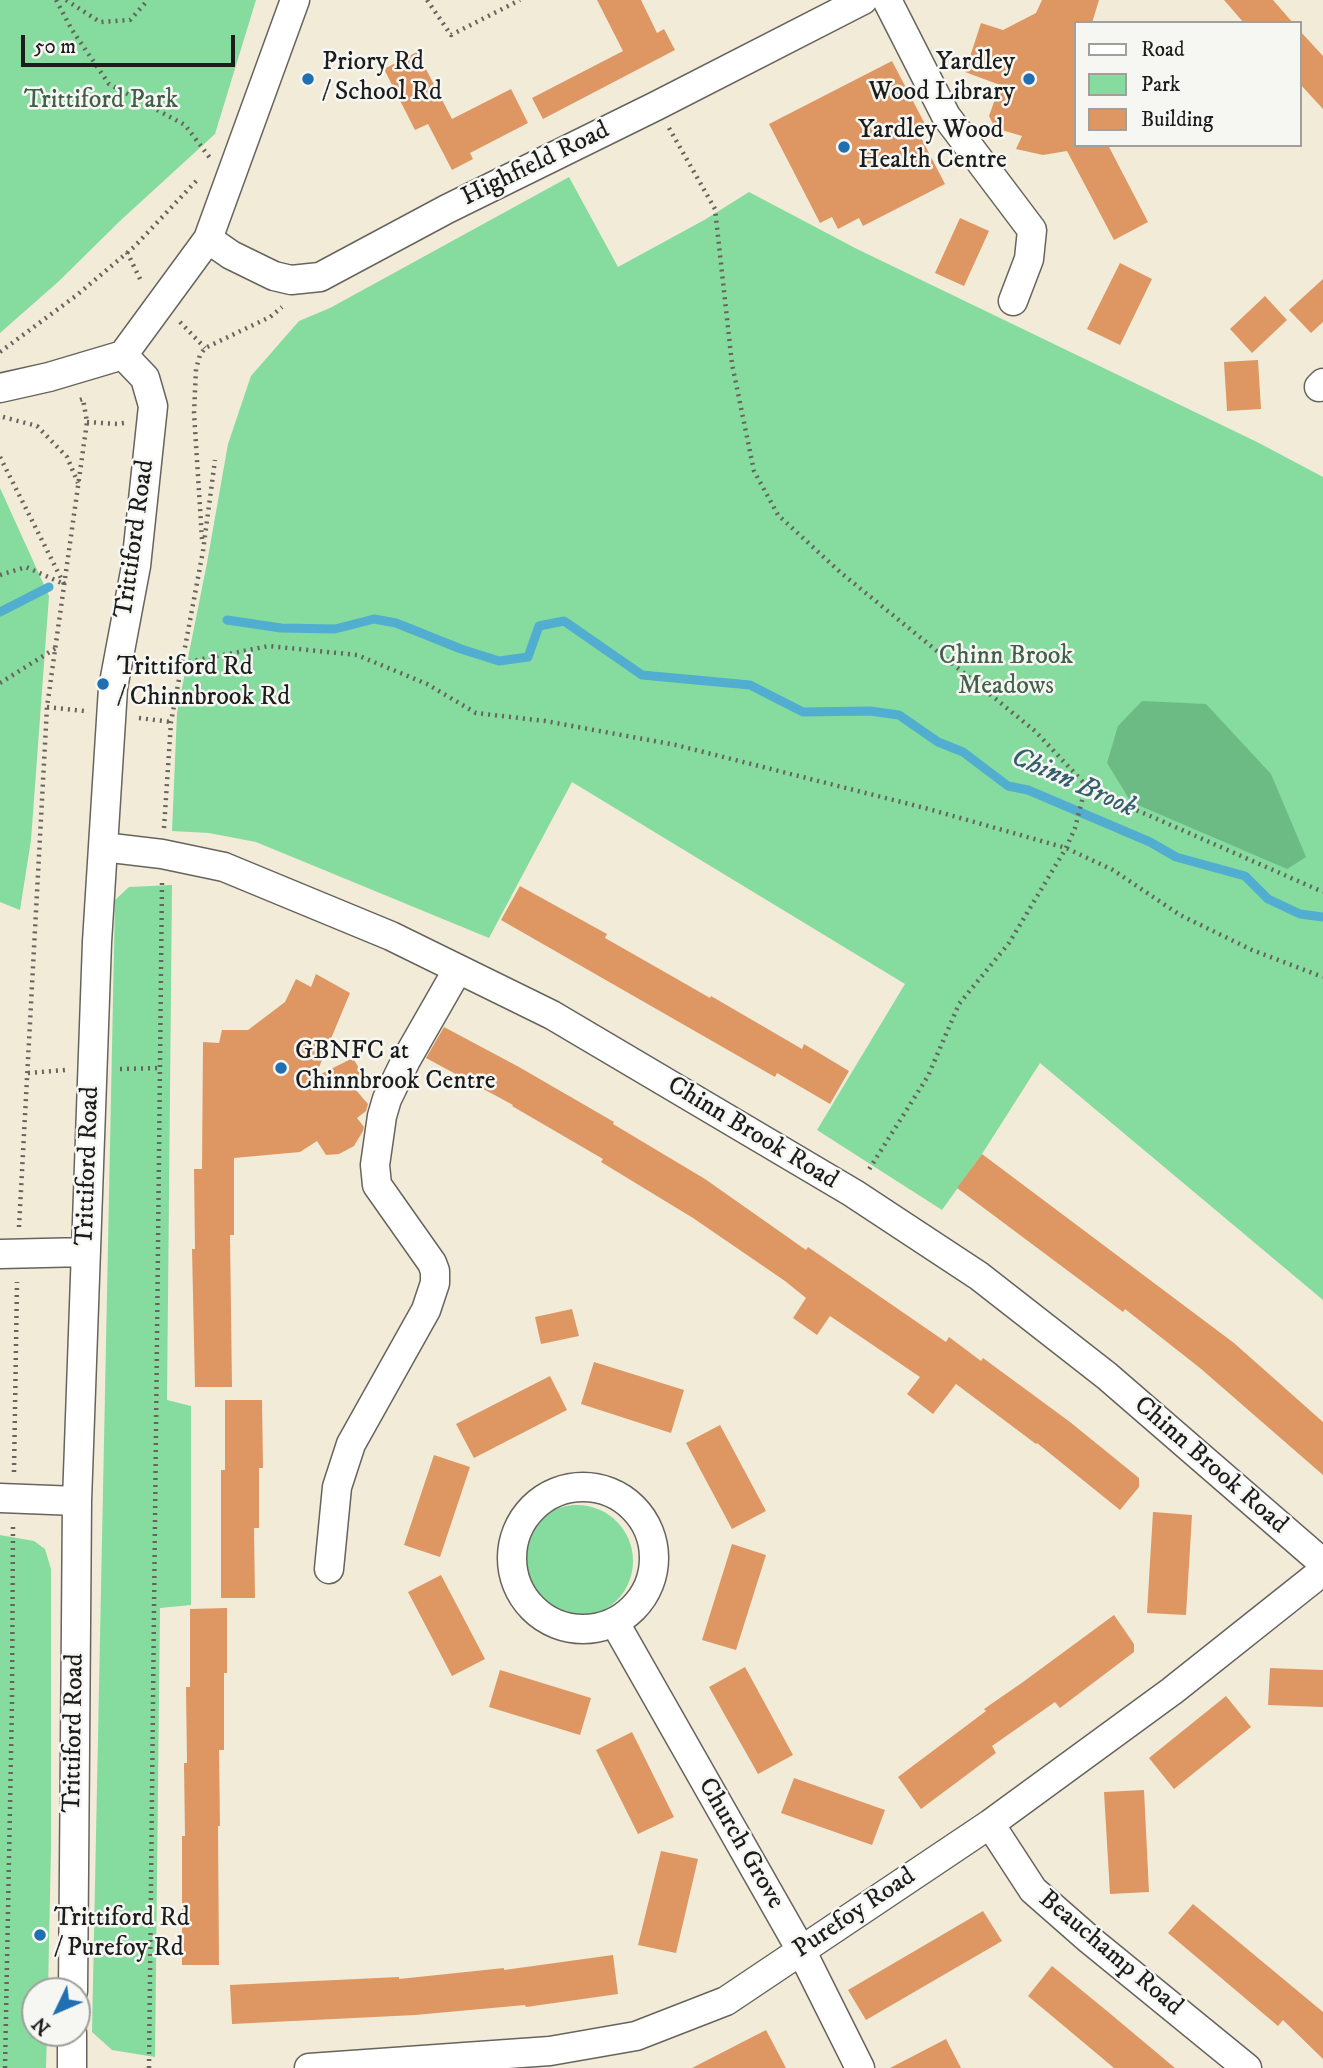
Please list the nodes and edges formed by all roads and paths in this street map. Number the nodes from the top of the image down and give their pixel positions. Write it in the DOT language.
graph roads {
  1 [pos="56,0"];
  2 [pos="66,0"];
  3 [pos="148,0"];
  4 [pos="295,0"];
  5 [pos="427,0"];
  6 [pos="520,0"];
  7 [pos="863,0"];
  8 [pos="887,0"];
  9 [pos="656,106"];
  10 [pos="214,163"];
  11 [pos="206,171"];
  12 [pos="208,239"];
  13 [pos="320,277"];
  14 [pos="1013,301"];
  15 [pos="0,352"];
  16 [pos="122,355"];
  17 [pos="0,388"];
  18 [pos="69,402"];
  19 [pos="15,414"];
  20 [pos="151,418"];
  21 [pos="87,422"];
  22 [pos="0,457"];
  23 [pos="215,460"];
  24 [pos="79,484"];
  25 [pos="203,551"];
  26 [pos="0,575"];
  27 [pos="65,585"];
  28 [pos="56,647"];
  29 [pos="182,663"];
  30 [pos="0,683"];
  31 [pos="47,708"];
  32 [pos="112,714"];
  33 [pos="1085,789"];
  34 [pos="103,847"];
  35 [pos="1066,848"];
  36 [pos="162,854"];
  37 [pos="1323,892"];
  38 [pos="458,969"];
  39 [pos="1323,977"];
  40 [pos="853,1193"];
  41 [pos="86,1252"];
  42 [pos="9,1253"];
  43 [pos="6,1498"];
  44 [pos="77,1501"];
  45 [pos="1323,1563"];
  46 [pos="329,1569"];
  47 [pos="1323,1571"];
  48 [pos="615,1623"];
  49 [pos="990,1824"];
  50 [pos="801,1950"];
  51 [pos="73,1977"];
  52 [pos="72,2047"];
  53 [pos="550,2059"];
  54 [pos="5,2068"];
  55 [pos="72,2068"];
  56 [pos="149,2068"];
  57 [pos="309,2068"];
  58 [pos="860,2068"];
  59 [pos="1247,2068"];
  1 -- 10 [label="path"];
  2 -- 3 [label="path"];
  4 -- 12 [label="street"];
  5 -- 6 [label="path"];
  7 -- 9 [label="street, Highfield Road"];
  8 -- 14 [label="street"];
  9 -- 13 [label="street, Highfield Road"];
  9 -- 33 [label="path"];
  11 -- 15 [label="path"];
  12 -- 13 [label="street, Highfield Road"];
  12 -- 16 [label="street"];
  13 -- 25 [label="path"];
  16 -- 17 [label="street"];
  16 -- 20 [label="street, Trittiford Road"];
  18 -- 21 [label="path"];
  19 -- 24 [label="path"];
  20 -- 21 [label="path"];
  20 -- 32 [label="street, Trittiford Road"];
  21 -- 24 [label="path"];
  22 -- 27 [label="path"];
  23 -- 25 [label="path"];
  24 -- 27 [label="path"];
  25 -- 29 [label="path"];
  26 -- 27 [label="path"];
  27 -- 28 [label="path"];
  28 -- 30 [label="path"];
  28 -- 31 [label="path"];
  29 -- 35 [label="path"];
  29 -- 36 [label="path"];
  31 -- 32 [label="path"];
  31 -- 42 [label="path"];
  32 -- 34 [label="street, Trittiford Road"];
  33 -- 35 [label="path"];
  33 -- 37 [label="path"];
  34 -- 36 [label="street, Chinn Brook Road"];
  34 -- 41 [label="street, Trittiford Road"];
  35 -- 39 [label="path"];
  35 -- 40 [label="path"];
  36 -- 38 [label="street, Chinn Brook Road"];
  36 -- 56 [label="path"];
  38 -- 40 [label="street, Chinn Brook Road"];
  38 -- 46 [label="street"];
  40 -- 45 [label="street, Chinn Brook Road"];
  41 -- 42 [label="street"];
  41 -- 44 [label="street, Trittiford Road"];
  42 -- 43 [label="path"];
  43 -- 44 [label="street"];
  43 -- 54 [label="path"];
  44 -- 51 [label="street, Trittiford Road"];
  47 -- 49 [label="street, Purefoy Road"];
  48 -- 48 [label="street"];
  48 -- 50 [label="street, Church Grove"];
  49 -- 50 [label="street, Purefoy Road"];
  49 -- 59 [label="street, Beauchamp Road"];
  50 -- 53 [label="street, Purefoy Road"];
  50 -- 58 [label="street, Church Grove"];
  52 -- 55 [label="street"];
  53 -- 57 [label="street, Purefoy Road"];
}
